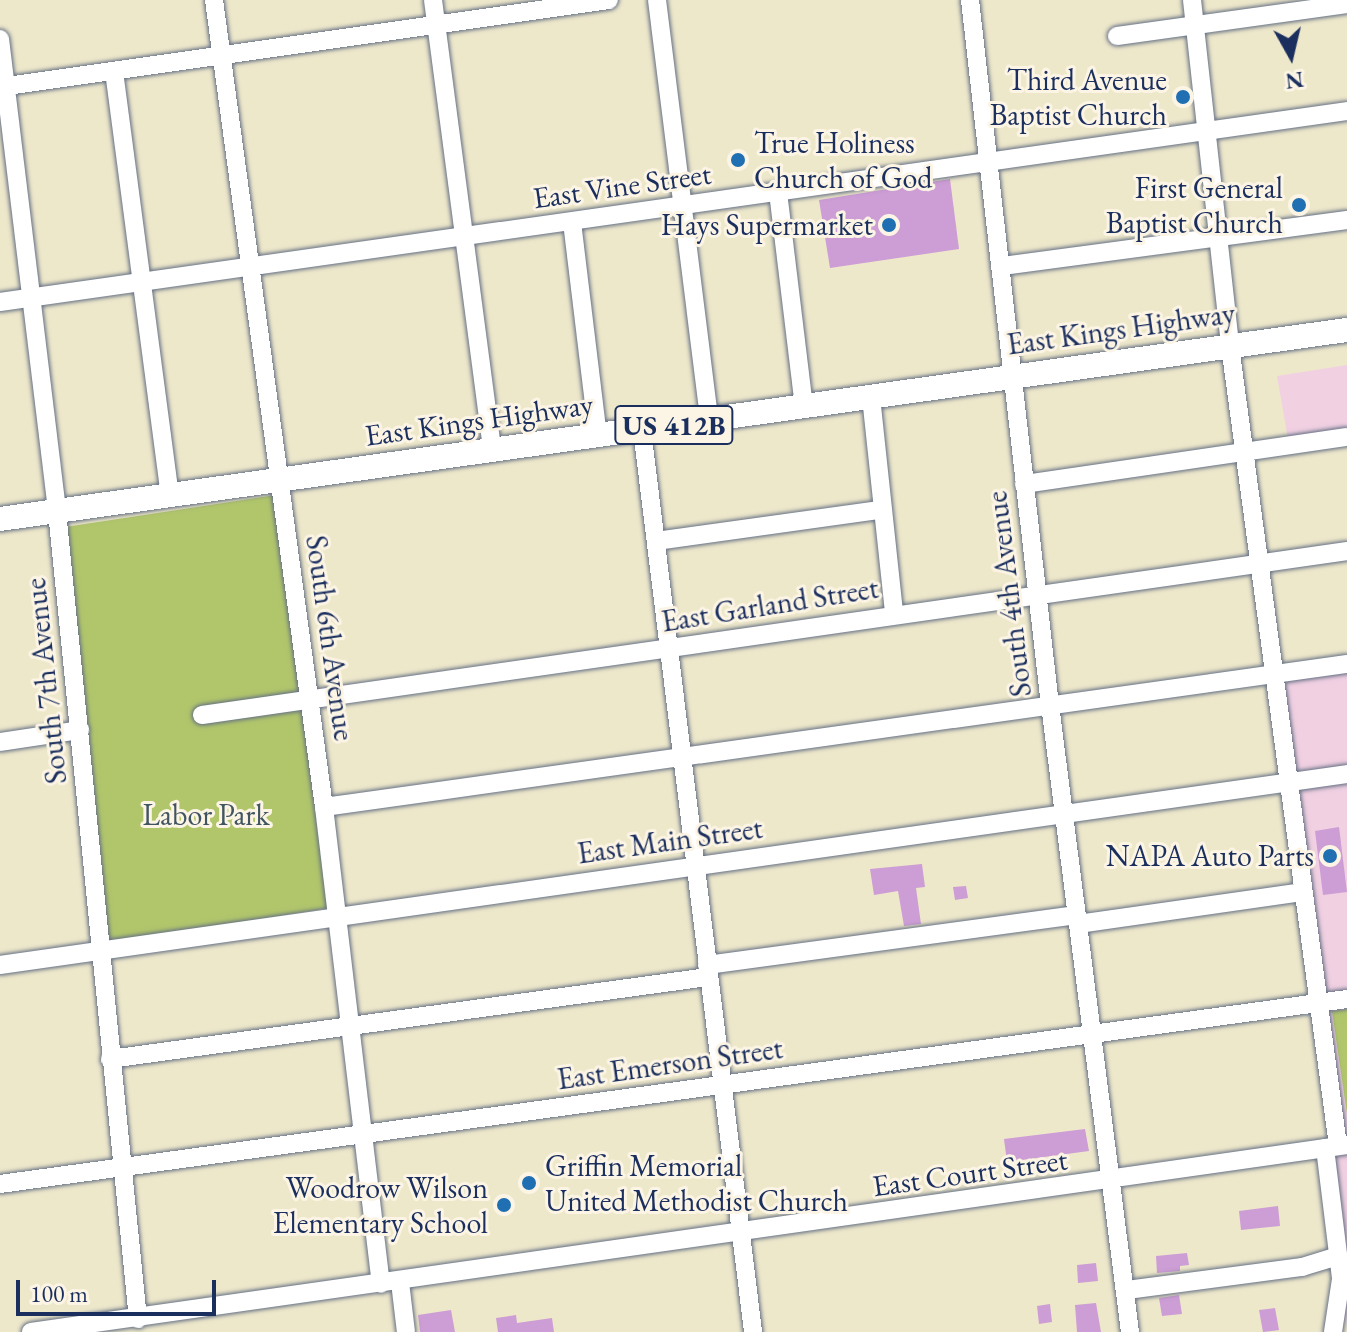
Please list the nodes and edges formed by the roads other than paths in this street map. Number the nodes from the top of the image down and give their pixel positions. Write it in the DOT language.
graph roads {
  1 [pos="214,0"];
  2 [pos="433,0"];
  3 [pos="609,0"];
  4 [pos="657,0"];
  5 [pos="970,0"];
  6 [pos="1192,0"];
  7 [pos="1347,4"];
  8 [pos="1195,24"];
  9 [pos="437,25"];
  10 [pos="1117,36"];
  11 [pos="0,39"];
  12 [pos="222,57"];
  13 [pos="114,71"];
  14 [pos="3,87"];
  15 [pos="1347,111"];
  16 [pos="1209,131"];
  17 [pos="990,163"];
  18 [pos="778,192"];
  19 [pos="681,206"];
  20 [pos="1347,220"];
  21 [pos="572,222"];
  22 [pos="465,236"];
  23 [pos="1220,237"];
  24 [pos="1002,266"];
  25 [pos="249,267"];
  26 [pos="140,282"];
  27 [pos="34,297"];
  28 [pos="0,302"];
  29 [pos="1347,330"];
  30 [pos="1230,346"];
  31 [pos="1012,377"];
  32 [pos="871,397"];
  33 [pos="804,406"];
  34 [pos="709,420"];
  35 [pos="642,430"];
  36 [pos="598,436"];
  37 [pos="1347,437"];
  38 [pos="492,450"];
  39 [pos="1245,452"];
  40 [pos="277,480"];
  41 [pos="1024,484"];
  42 [pos="170,495"];
  43 [pos="880,510"];
  44 [pos="57,511"];
  45 [pos="0,519"];
  46 [pos="656,541"];
  47 [pos="1347,551"];
  48 [pos="1258,564"];
  49 [pos="1039,595"];
  50 [pos="894,614"];
  51 [pos="668,650"];
  52 [pos="1347,664"];
  53 [pos="1273,674"];
  54 [pos="311,701"];
  55 [pos="1050,705"];
  56 [pos="202,715"];
  57 [pos="80,730"];
  58 [pos="0,742"];
  59 [pos="682,757"];
  60 [pos="1347,774"];
  61 [pos="1286,782"];
  62 [pos="324,807"];
  63 [pos="1064,815"];
  64 [pos="695,866"];
  65 [pos="1302,892"];
  66 [pos="338,915"];
  67 [pos="1077,919"];
  68 [pos="102,950"];
  69 [pos="0,965"];
  70 [pos="707,971"];
  71 [pos="1347,999"];
  72 [pos="1317,1003"];
  73 [pos="352,1028"];
  74 [pos="1092,1034"];
  75 [pos="110,1059"];
  76 [pos="723,1085"];
  77 [pos="363,1135"];
  78 [pos="1337,1146"];
  79 [pos="122,1168"];
  80 [pos="1112,1180"];
  81 [pos="0,1184"];
  82 [pos="741,1235"];
  83 [pos="1338,1256"];
  84 [pos="400,1282"];
  85 [pos="381,1284"];
  86 [pos="1127,1290"];
  87 [pos="130,1324"];
  88 [pos="31,1332"];
  89 [pos="406,1332"];
  90 [pos="753,1332"];
  91 [pos="1130,1332"];
  92 [pos="1333,1332"];
  1 -- 12 [label="street, South 6th Avenue"];
  2 -- 9 [label="street"];
  3 -- 9 [label="street"];
  4 -- 19 [label="street"];
  5 -- 17 [label="street, South 4th Avenue"];
  6 -- 8 [label="street"];
  7 -- 8 [label="street"];
  8 -- 10 [label="street"];
  8 -- 16 [label="street"];
  9 -- 12 [label="street"];
  9 -- 22 [label="street"];
  11 -- 14 [label="street, South 7th Avenue"];
  12 -- 13 [label="street"];
  12 -- 25 [label="street, South 6th Avenue"];
  13 -- 14 [label="street"];
  13 -- 26 [label="street"];
  14 -- 27 [label="street, South 7th Avenue"];
  15 -- 16 [label="street, East Vine Street"];
  16 -- 17 [label="street, East Vine Street"];
  16 -- 23 [label="street"];
  17 -- 18 [label="street, East Vine Street"];
  17 -- 24 [label="street, South 4th Avenue"];
  18 -- 19 [label="street, East Vine Street"];
  18 -- 33 [label="street"];
  19 -- 21 [label="street, East Vine Street"];
  19 -- 34 [label="street"];
  20 -- 23 [label="street"];
  21 -- 22 [label="street, East Vine Street"];
  21 -- 36 [label="street"];
  22 -- 25 [label="street, East Vine Street"];
  22 -- 38 [label="street"];
  23 -- 24 [label="street"];
  23 -- 30 [label="street"];
  24 -- 31 [label="street, South 4th Avenue"];
  25 -- 26 [label="street, East Vine Street"];
  25 -- 40 [label="street, South 6th Avenue"];
  26 -- 27 [label="street, East Vine Street"];
  26 -- 42 [label="street"];
  27 -- 28 [label="street, East Vine Street"];
  27 -- 44 [label="street, South 7th Avenue"];
  29 -- 30 [label="main road, East Kings Highway / US 412B"];
  30 -- 31 [label="main road, East Kings Highway / US 412B"];
  30 -- 39 [label="street"];
  31 -- 32 [label="main road, East Kings Highway / US 412B"];
  31 -- 41 [label="street, South 4th Avenue"];
  32 -- 33 [label="main road, East Kings Highway / US 412B"];
  32 -- 43 [label="street"];
  33 -- 34 [label="main road, East Kings Highway / US 412B"];
  34 -- 35 [label="main road, East Kings Highway / US 412B"];
  35 -- 36 [label="main road, East Kings Highway / US 412B"];
  35 -- 46 [label="street"];
  36 -- 38 [label="main road, East Kings Highway / US 412B"];
  37 -- 39 [label="street"];
  38 -- 40 [label="main road, East Kings Highway / US 412B"];
  39 -- 41 [label="street"];
  39 -- 48 [label="street"];
  40 -- 42 [label="main road, East Kings Highway / US 412B"];
  40 -- 54 [label="street, South 6th Avenue"];
  41 -- 49 [label="street, South 4th Avenue"];
  42 -- 44 [label="main road, East Kings Highway / US 412B"];
  43 -- 46 [label="street"];
  43 -- 50 [label="street"];
  44 -- 45 [label="main road, East Kings Highway / US 412B"];
  44 -- 57 [label="street, South 7th Avenue"];
  46 -- 51 [label="street"];
  47 -- 48 [label="street, East Garland Street"];
  48 -- 49 [label="street, East Garland Street"];
  48 -- 53 [label="street"];
  49 -- 50 [label="street, East Garland Street"];
  49 -- 55 [label="street, South 4th Avenue"];
  50 -- 51 [label="street, East Garland Street"];
  51 -- 54 [label="street, East Garland Street"];
  51 -- 59 [label="street"];
  52 -- 53 [label="street"];
  53 -- 55 [label="street"];
  53 -- 61 [label="street"];
  54 -- 56 [label="street, East Garland Street"];
  54 -- 62 [label="street, South 6th Avenue"];
  55 -- 59 [label="street"];
  55 -- 63 [label="street, South 4th Avenue"];
  57 -- 58 [label="street"];
  57 -- 68 [label="street, South 7th Avenue"];
  59 -- 62 [label="street"];
  59 -- 64 [label="street"];
  60 -- 61 [label="street, East Main Street"];
  61 -- 63 [label="street, East Main Street"];
  61 -- 65 [label="street"];
  62 -- 66 [label="street, South 6th Avenue"];
  63 -- 64 [label="street, East Main Street"];
  63 -- 67 [label="street, South 4th Avenue"];
  64 -- 66 [label="street, East Main Street"];
  64 -- 70 [label="street"];
  65 -- 67 [label="street"];
  65 -- 72 [label="street"];
  66 -- 68 [label="street, East Main Street"];
  66 -- 73 [label="street, South 6th Avenue"];
  67 -- 70 [label="street"];
  67 -- 74 [label="street, South 4th Avenue"];
  68 -- 69 [label="street, East Main Street"];
  68 -- 75 [label="street, South 7th Avenue"];
  70 -- 73 [label="street"];
  70 -- 76 [label="street"];
  71 -- 72 [label="street, East Emerson Street"];
  72 -- 74 [label="street, East Emerson Street"];
  72 -- 78 [label="street"];
  73 -- 75 [label="street"];
  73 -- 77 [label="street, South 6th Avenue"];
  74 -- 76 [label="street, East Emerson Street"];
  74 -- 80 [label="street, South 4th Avenue"];
  75 -- 79 [label="street, South 7th Avenue"];
  76 -- 77 [label="street, East Emerson Street"];
  76 -- 82 [label="street"];
  77 -- 79 [label="street, East Emerson Street"];
  77 -- 85 [label="street, South 6th Avenue"];
  78 -- 80 [label="street, East Court Street"];
  78 -- 83 [label="street"];
  79 -- 81 [label="street, East Emerson Street"];
  79 -- 87 [label="street, South 7th Avenue"];
  80 -- 82 [label="street, East Court Street"];
  80 -- 86 [label="street, South 4th Avenue"];
  82 -- 84 [label="street, East Court Street"];
  82 -- 90 [label="street"];
  83 -- 86 [label="street"];
  83 -- 92 [label="street"];
  84 -- 85 [label="street, East Court Street"];
  84 -- 89 [label="street"];
  85 -- 87 [label="street, East Court Street"];
  86 -- 91 [label="street, South 4th Avenue"];
  87 -- 88 [label="street, East Court Street"];
}
